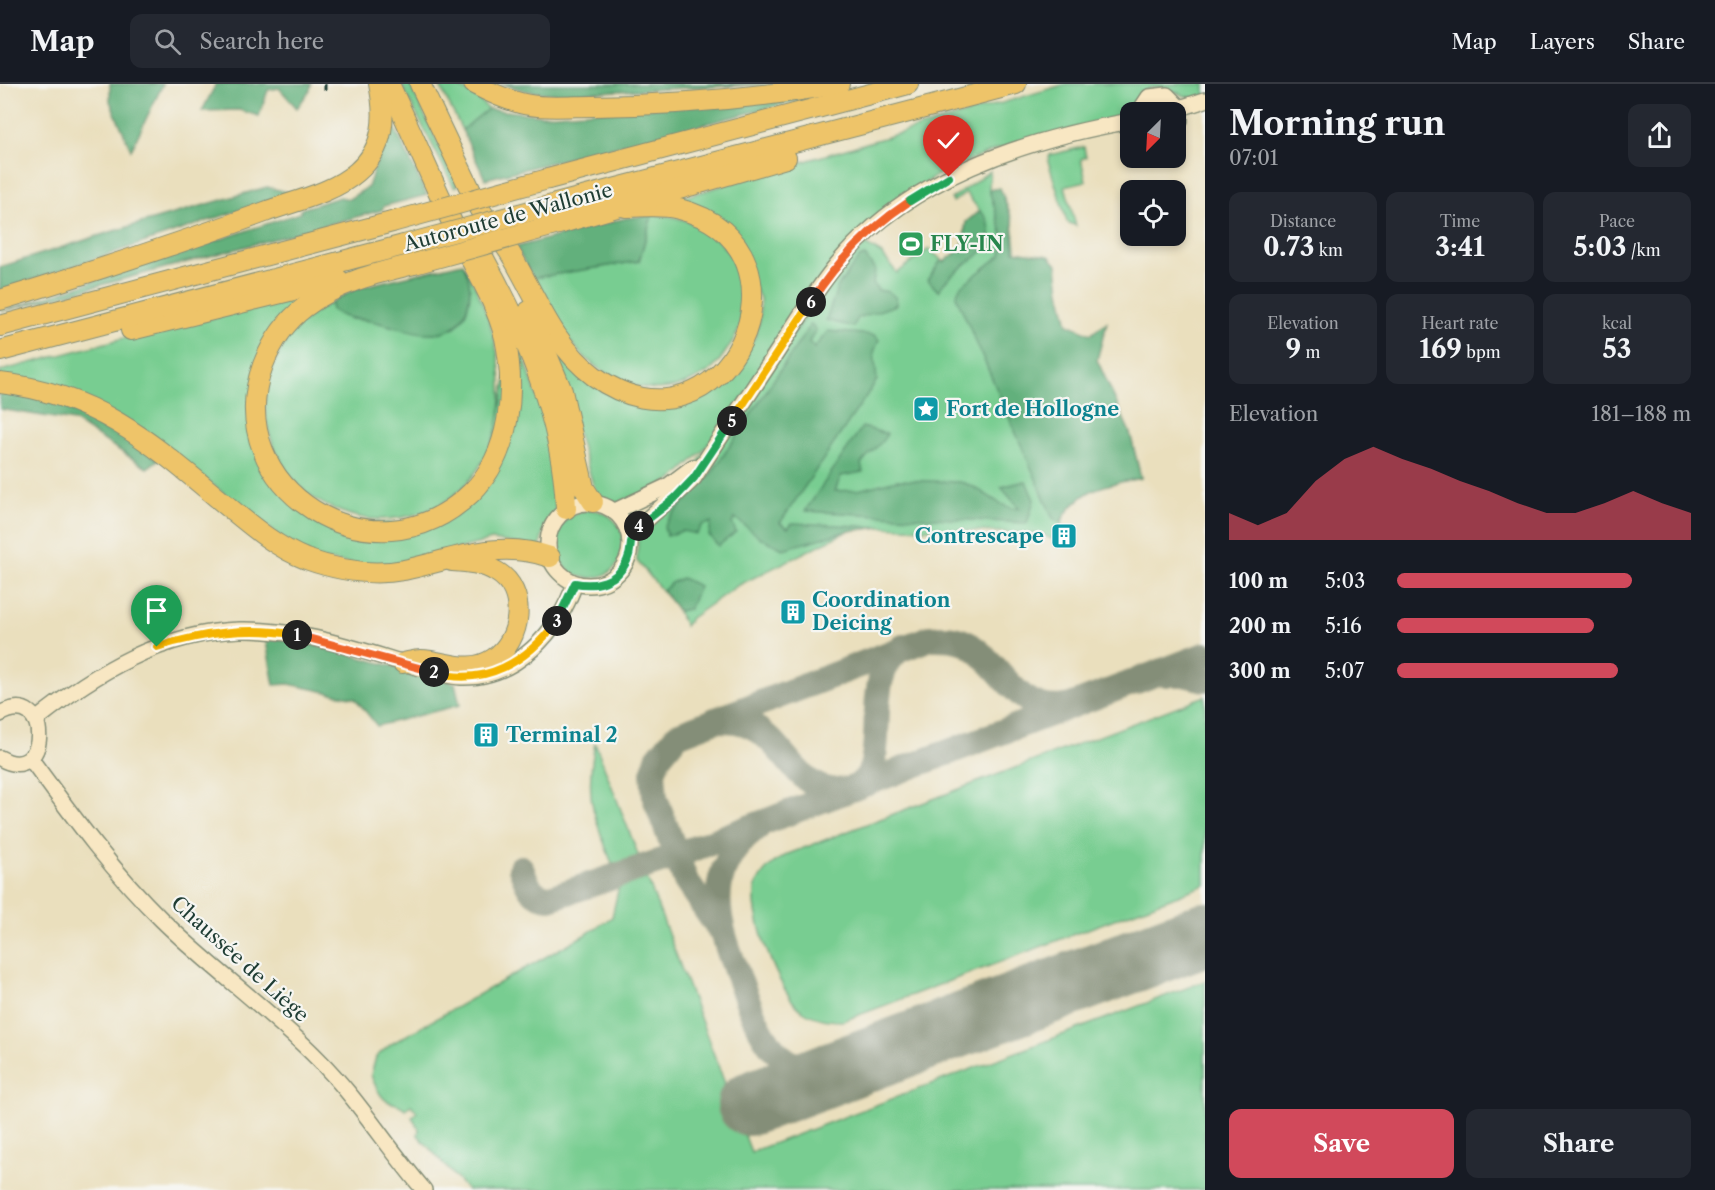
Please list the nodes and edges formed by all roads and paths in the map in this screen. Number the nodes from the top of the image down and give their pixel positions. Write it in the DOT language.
graph roads {
  1 [pos="420,84"];
  2 [pos="474,84"];
  3 [pos="839,84"];
  4 [pos="908,84"];
  5 [pos="1016,84"];
  6 [pos="385,89"];
  7 [pos="1205,100"];
  8 [pos="1146,102"];
  9 [pos="1176,102"];
  10 [pos="1186,106"];
  11 [pos="870,123"];
  12 [pos="1120,124"];
  13 [pos="423,157"];
  14 [pos="625,207"];
  15 [pos="479,208"];
  16 [pos="372,274"];
  17 [pos="0,300"];
  18 [pos="0,326"];
  19 [pos="0,351"];
  20 [pos="0,362"];
  21 [pos="0,383"];
  22 [pos="711,452"];
  23 [pos="593,502"];
  24 [pos="566,510"];
  25 [pos="615,511"];
  26 [pos="630,538"];
  27 [pos="550,557"];
  28 [pos="437,560"];
  29 [pos="575,583"];
  30 [pos="403,663"];
  31 [pos="0,714"];
  32 [pos="36,720"];
  33 [pos="0,758"];
  34 [pos="30,758"];
  35 [pos="424,1190"];
  1 -- 15 [label="highway"];
  2 -- 3 [label="highway"];
  4 -- 18 [label="highway, Autoroute de Wallonie, bridge"];
  5 -- 11 [label="highway, Autoroute de Wallonie"];
  6 -- 13 [label="highway"];
  6 -- 17 [label="highway"];
  7 -- 10 [label="main road"];
  8 -- 9 [label="main road"];
  11 -- 14 [label="highway"];
  11 -- 19 [label="highway, Autoroute de Wallonie, bridge"];
  12 -- 22 [label="main road"];
  13 -- 16 [label="highway"];
  13 -- 24 [label="highway"];
  14 -- 15 [label="highway"];
  14 -- 16 [label="highway, bridge"];
  15 -- 23 [label="highway"];
  16 -- 20 [label="highway"];
  21 -- 28 [label="highway"];
  22 -- 25 [label="main road"];
  22 -- 26 [label="main road"];
  23 -- 24 [label="main road"];
  23 -- 25 [label="main road"];
  24 -- 27 [label="main road"];
  25 -- 26 [label="main road"];
  26 -- 29 [label="main road"];
  27 -- 28 [label="highway"];
  27 -- 29 [label="main road"];
  28 -- 30 [label="highway"];
  29 -- 30 [label="main road"];
  30 -- 32 [label="main road"];
  31 -- 32 [label="main road"];
  32 -- 34 [label="main road"];
  33 -- 34 [label="main road"];
  34 -- 35 [label="main road, Chaussée de Liège"];
}
